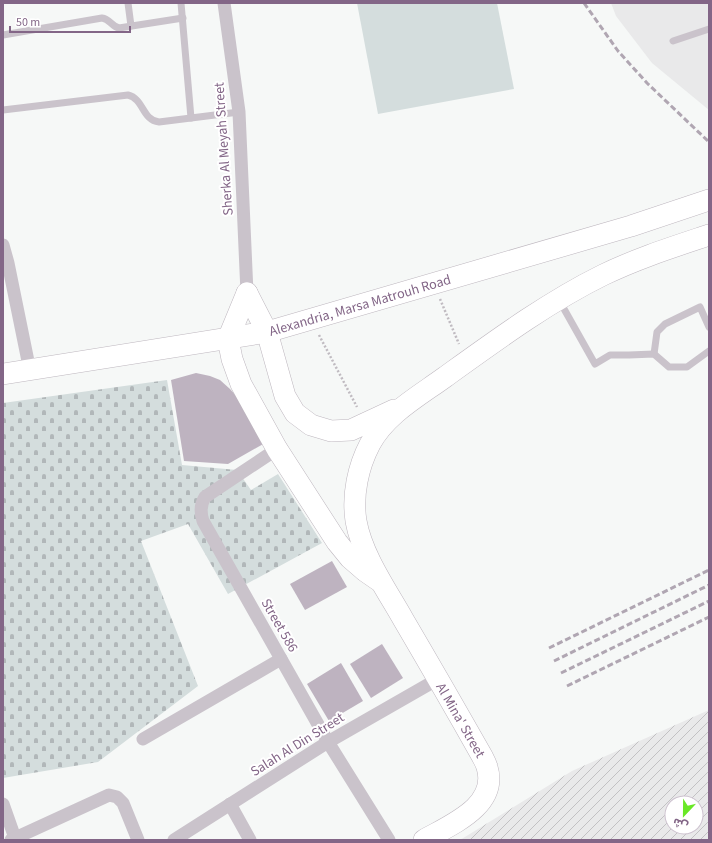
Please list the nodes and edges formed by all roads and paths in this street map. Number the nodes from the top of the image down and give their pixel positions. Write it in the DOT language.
graph roads {
  1 [pos="128,3"];
  2 [pos="181,3"];
  3 [pos="224,3"];
  4 [pos="183,18"];
  5 [pos="131,26"];
  6 [pos="709,29"];
  7 [pos="3,35"];
  8 [pos="673,41"];
  9 [pos="3,110"];
  10 [pos="239,112"];
  11 [pos="191,118"];
  12 [pos="709,200"];
  13 [pos="709,235"];
  14 [pos="3,245"];
  15 [pos="6,263"];
  16 [pos="434,283"];
  17 [pos="247,293"];
  18 [pos="559,300"];
  19 [pos="311,319"];
  20 [pos="709,328"];
  21 [pos="267,332"];
  22 [pos="228,339"];
  23 [pos="709,351"];
  24 [pos="654,354"];
  25 [pos="467,361"];
  26 [pos="30,370"];
  27 [pos="3,374"];
  28 [pos="406,405"];
  29 [pos="366,423"];
  30 [pos="277,449"];
  31 [pos="382,582"];
  32 [pos="281,659"];
  33 [pos="438,679"];
  34 [pos="142,739"];
  35 [pos="328,742"];
  36 [pos="3,804"];
  37 [pos="230,804"];
  38 [pos="13,839"];
  39 [pos="138,840"];
  40 [pos="174,840"];
  41 [pos="250,840"];
  42 [pos="389,840"];
  43 [pos="424,840"];
  1 -- 5 [label="lane"];
  2 -- 4 [label="lane"];
  3 -- 10 [label="street, Sherka Al Meyah Street"];
  4 -- 5 [label="lane"];
  4 -- 11 [label="lane"];
  5 -- 7 [label="lane"];
  6 -- 8 [label="lane"];
  9 -- 11 [label="lane"];
  10 -- 11 [label="lane"];
  10 -- 17 [label="street, Sherka Al Meyah Street"];
  12 -- 16 [label="main road, Alexandria, Marsa Matrouh Road"];
  13 -- 18 [label="main road"];
  14 -- 15 [label="street"];
  15 -- 26 [label="street"];
  16 -- 19 [label="main road, Alexandria, Marsa Matrouh Road"];
  16 -- 25 [label="path"];
  17 -- 21 [label="main road"];
  17 -- 22 [label="main road"];
  18 -- 24 [label="lane"];
  18 -- 25 [label="main road"];
  19 -- 21 [label="main road, Alexandria, Marsa Matrouh Road"];
  19 -- 29 [label="path"];
  20 -- 24 [label="lane"];
  21 -- 22 [label="main road, Alexandria, Marsa Matrouh Road"];
  21 -- 29 [label="main road"];
  22 -- 26 [label="main road, Alexandria, Marsa Matrouh Road"];
  22 -- 30 [label="main road"];
  23 -- 24 [label="lane"];
  25 -- 28 [label="main road"];
  26 -- 27 [label="main road, Alexandria, Marsa Matrouh Road"];
  28 -- 29 [label="main road"];
  28 -- 31 [label="main road"];
  30 -- 31 [label="main road"];
  30 -- 32 [label="street, Street 586"];
  31 -- 33 [label="main road, Al Mina' Street"];
  32 -- 34 [label="street"];
  32 -- 35 [label="street, Street 586"];
  33 -- 35 [label="street, Salah Al Din Street"];
  33 -- 43 [label="main road, Al Mina' Street"];
  35 -- 37 [label="street, Salah Al Din Street"];
  35 -- 42 [label="street, Street 586"];
  36 -- 38 [label="street"];
  37 -- 40 [label="street, Salah Al Din Street"];
  37 -- 41 [label="street"];
  38 -- 39 [label="street"];
}
